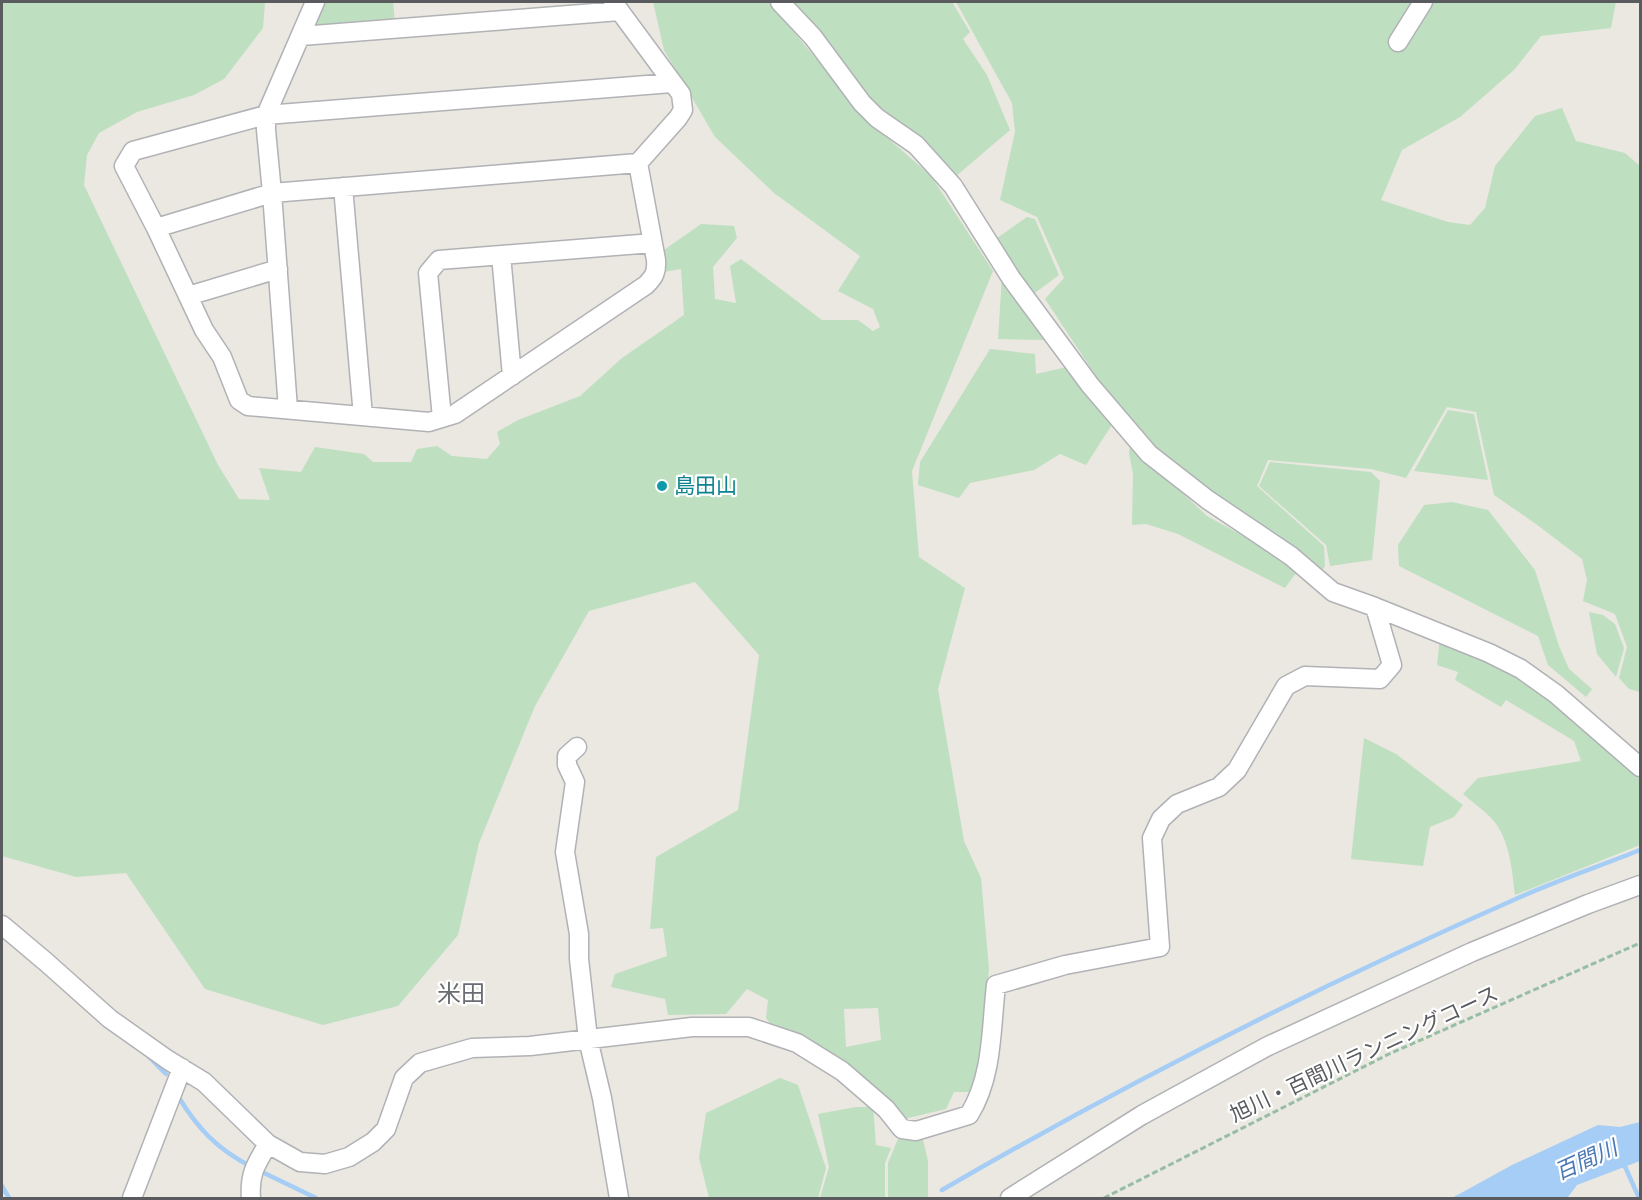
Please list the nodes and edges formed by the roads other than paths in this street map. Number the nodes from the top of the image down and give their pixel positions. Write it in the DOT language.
graph roads {
  1 [pos="315,2"];
  2 [pos="780,2"];
  3 [pos="1423,2"];
  4 [pos="616,6"];
  5 [pos="301,36"];
  6 [pos="1398,42"];
  7 [pos="672,82"];
  8 [pos="266,115"];
  9 [pos="638,163"];
  10 [pos="343,187"];
  11 [pos="272,193"];
  12 [pos="156,228"];
  13 [pos="653,243"];
  14 [pos="501,255"];
  15 [pos="278,269"];
  16 [pos="188,296"];
  17 [pos="512,376"];
  18 [pos="288,409"];
  19 [pos="363,416"];
  20 [pos="442,418"];
  21 [pos="1375,607"];
  22 [pos="577,747"];
  23 [pos="1641,767"];
  24 [pos="1641,885"];
  25 [pos="2,926"];
  26 [pos="588,1039"];
  27 [pos="182,1068"];
  28 [pos="268,1144"];
  29 [pos="132,1198"];
  30 [pos="251,1198"];
  31 [pos="619,1198"];
  32 [pos="1010,1198"];
  1 -- 5 [label="street"];
  2 -- 21 [label="street"];
  3 -- 6 [label="street"];
  4 -- 5 [label="street"];
  4 -- 7 [label="street"];
  5 -- 8 [label="street"];
  7 -- 8 [label="street"];
  7 -- 9 [label="street"];
  8 -- 11 [label="street"];
  8 -- 12 [label="street"];
  9 -- 10 [label="street"];
  9 -- 13 [label="street"];
  10 -- 11 [label="street"];
  10 -- 19 [label="street"];
  11 -- 12 [label="street"];
  11 -- 15 [label="street"];
  12 -- 16 [label="street"];
  13 -- 14 [label="street"];
  13 -- 17 [label="street"];
  14 -- 17 [label="street"];
  14 -- 20 [label="street"];
  15 -- 16 [label="street"];
  15 -- 18 [label="street"];
  16 -- 18 [label="street"];
  17 -- 20 [label="street"];
  18 -- 19 [label="street"];
  19 -- 20 [label="street"];
  21 -- 23 [label="street"];
  21 -- 26 [label="street"];
  22 -- 26 [label="street"];
  24 -- 32 [label="street"];
  25 -- 27 [label="street"];
  26 -- 28 [label="street"];
  26 -- 31 [label="street"];
  27 -- 28 [label="street"];
  27 -- 29 [label="street"];
  28 -- 30 [label="street"];
}
